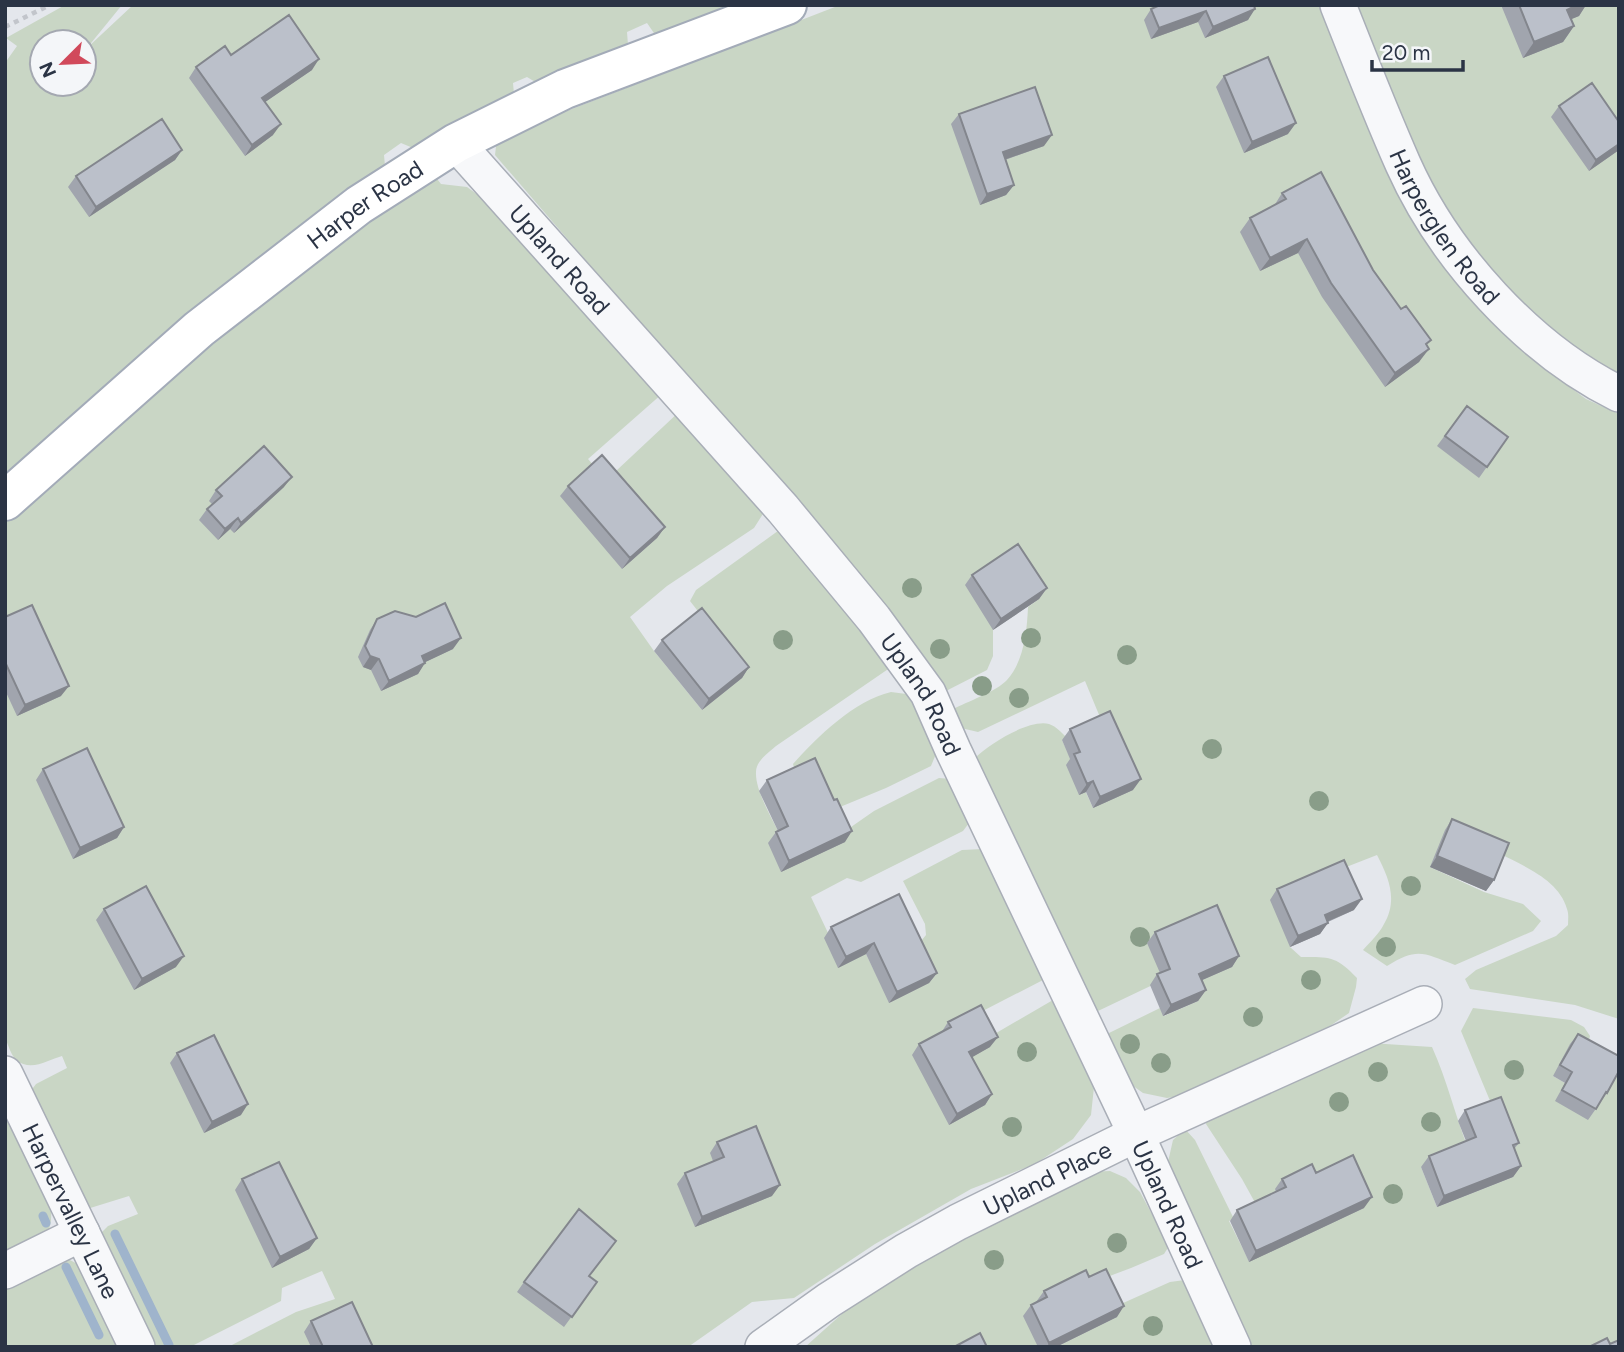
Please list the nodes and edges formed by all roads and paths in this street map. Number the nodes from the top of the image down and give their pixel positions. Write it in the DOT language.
graph roads {
  1 [pos="50,5"];
  2 [pos="787,5"];
  3 [pos="1338,5"];
  4 [pos="5,27"];
  5 [pos="456,143"];
  6 [pos="1619,394"];
  7 [pos="5,501"];
  8 [pos="1423,1004"];
  9 [pos="5,1074"];
  10 [pos="1136,1134"];
  11 [pos="82,1233"];
  12 [pos="5,1271"];
  13 [pos="137,1347"];
  14 [pos="763,1347"];
  15 [pos="1233,1347"];
  1 -- 4 [label="path"];
  2 -- 5 [label="main road, Harper Road"];
  3 -- 6 [label="street, Harperglen Road"];
  5 -- 7 [label="main road, Harper Road"];
  5 -- 10 [label="street, Upland Road"];
  8 -- 10 [label="street, Upland Place"];
  9 -- 11 [label="street, Harpervalley Lane"];
  10 -- 14 [label="street, Upland Place"];
  10 -- 15 [label="street, Upland Road"];
  11 -- 12 [label="street"];
  11 -- 13 [label="street, Harpervalley Lane"];
}
